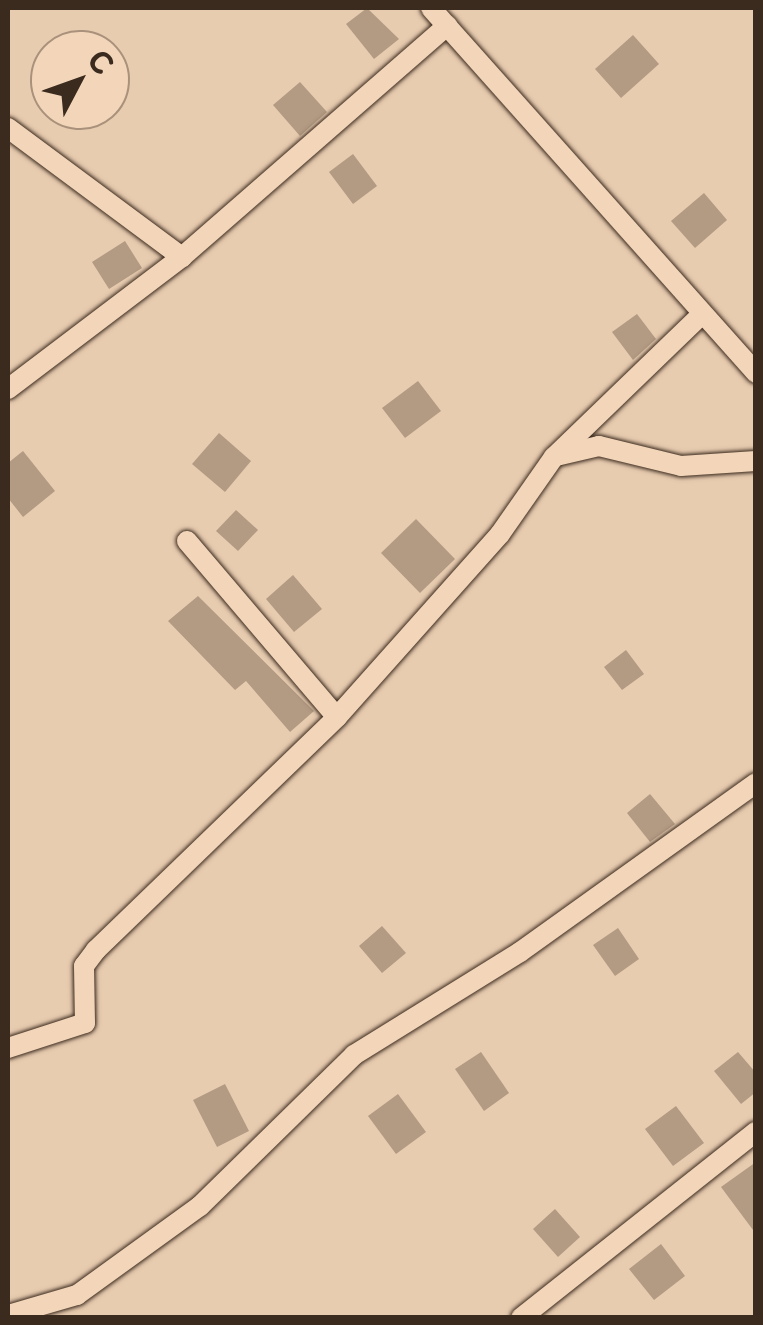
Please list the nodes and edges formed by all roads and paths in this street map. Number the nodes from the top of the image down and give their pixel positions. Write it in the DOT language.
graph roads {
  1 [pos="430,8"];
  2 [pos="447,26"];
  3 [pos="10,135"];
  4 [pos="182,256"];
  5 [pos="701,315"];
  6 [pos="756,373"];
  7 [pos="8,389"];
  8 [pos="554,457"];
  9 [pos="756,461"];
  10 [pos="188,541"];
  11 [pos="336,717"];
  12 [pos="756,783"];
  13 [pos="8,1048"];
  14 [pos="756,1132"];
  15 [pos="8,1315"];
  16 [pos="521,1318"];
  1 -- 2 [label="street"];
  2 -- 4 [label="street"];
  2 -- 5 [label="street"];
  3 -- 4 [label="street"];
  4 -- 7 [label="street"];
  5 -- 6 [label="street"];
  5 -- 8 [label="street"];
  8 -- 9 [label="street"];
  8 -- 11 [label="street"];
  10 -- 11 [label="street"];
  11 -- 13 [label="street"];
  12 -- 15 [label="street"];
  14 -- 16 [label="street"];
}
